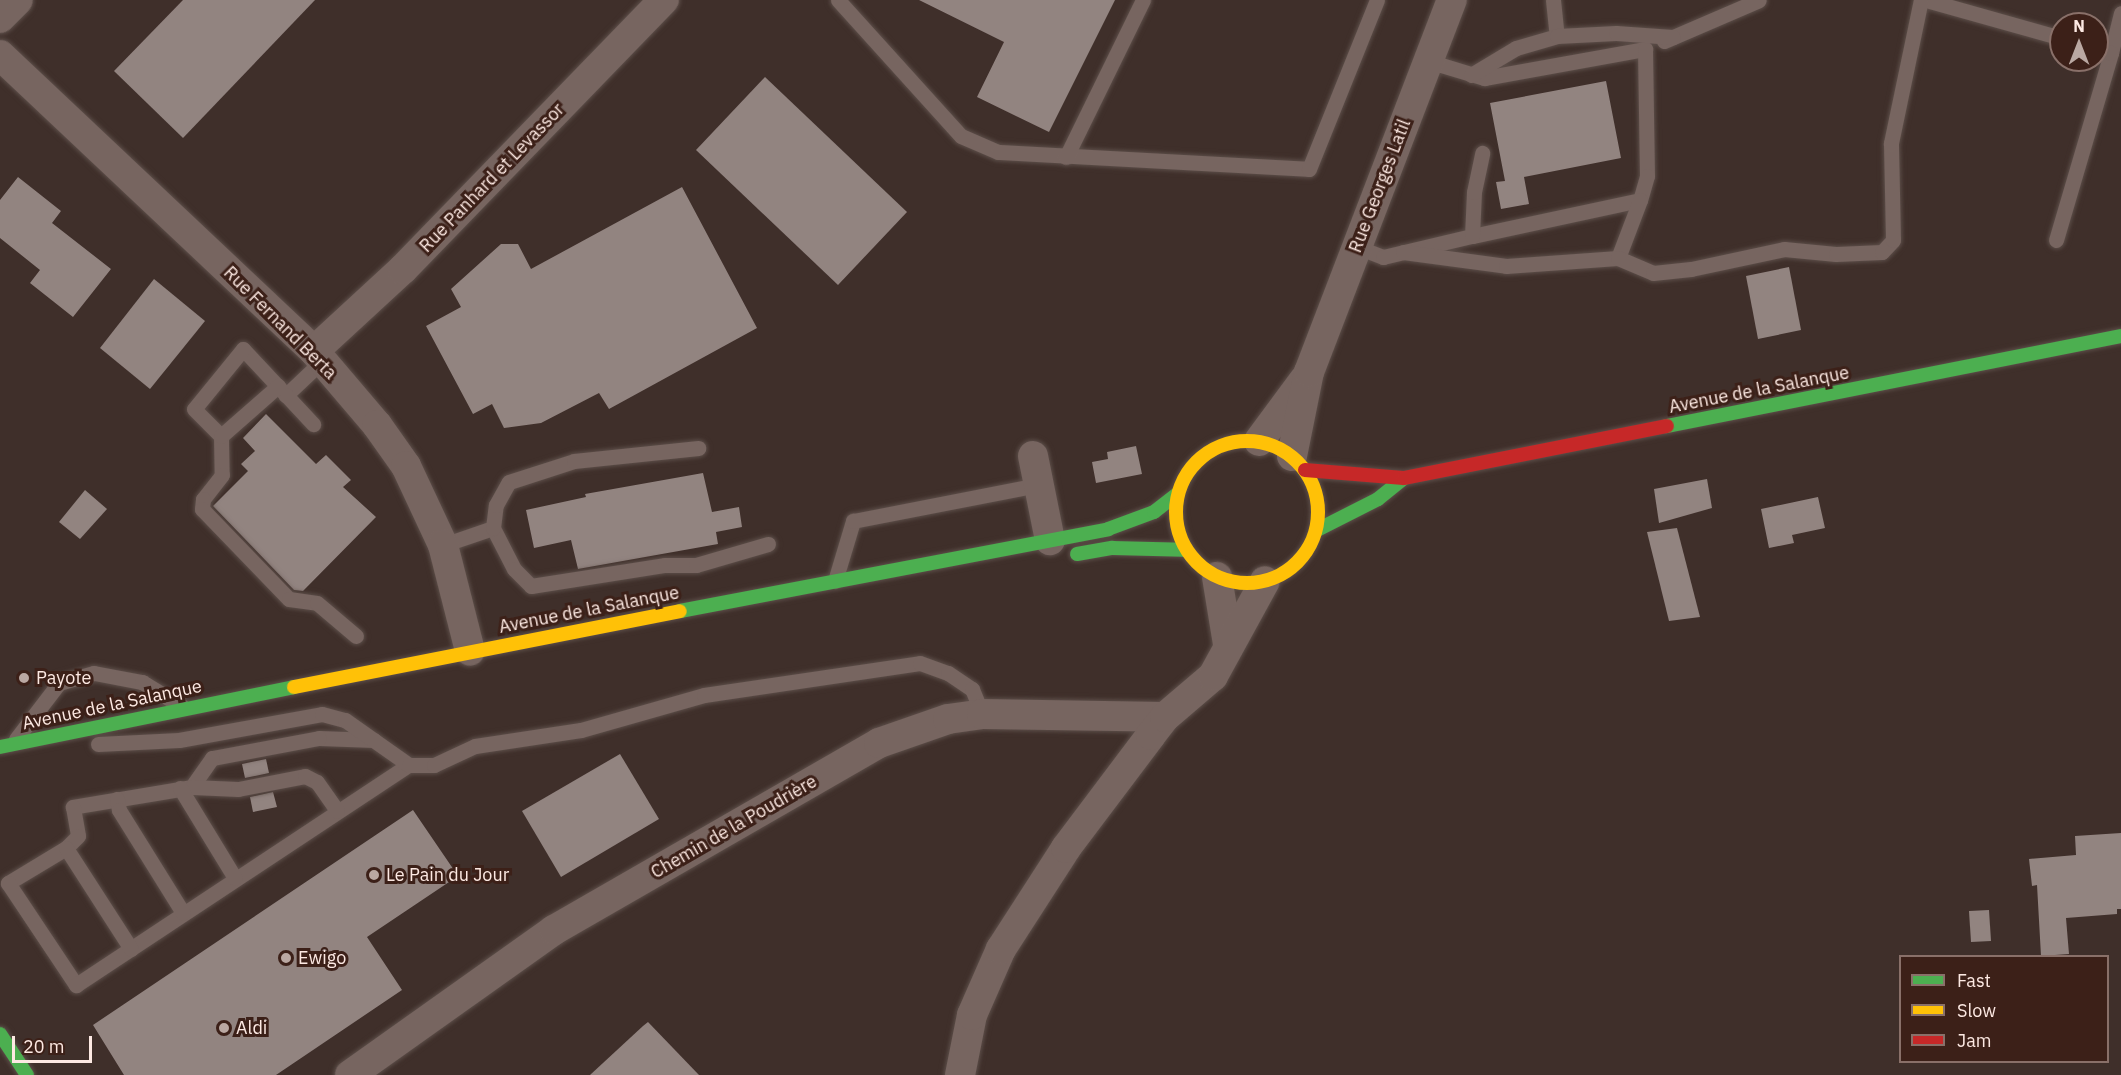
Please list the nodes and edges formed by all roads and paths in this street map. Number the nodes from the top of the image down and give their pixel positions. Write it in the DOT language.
graph roads {
  1 [pos="18,0"];
  2 [pos="664,0"];
  3 [pos="838,0"];
  4 [pos="1143,0"];
  5 [pos="1377,0"];
  6 [pos="1452,0"];
  7 [pos="1553,0"];
  8 [pos="1759,0"];
  9 [pos="1921,0"];
  10 [pos="1926,0"];
  11 [pos="2121,13"];
  12 [pos="0,18"];
  13 [pos="2049,35"];
  14 [pos="1557,36"];
  15 [pos="1673,37"];
  16 [pos="2109,40"];
  17 [pos="1645,49"];
  18 [pos="0,55"];
  19 [pos="1428,61"];
  20 [pos="2099,72"];
  21 [pos="1471,75"];
  22 [pos="1482,153"];
  23 [pos="1066,157"];
  24 [pos="1640,200"];
  25 [pos="1472,236"];
  26 [pos="2056,240"];
  27 [pos="1357,247"];
  28 [pos="1403,252"];
  29 [pos="1618,258"];
  30 [pos="2121,336"];
  31 [pos="318,356"];
  32 [pos="1309,372"];
  33 [pos="282,391"];
  34 [pos="313,424"];
  35 [pos="221,436"];
  36 [pos="1259,441"];
  37 [pos="698,448"];
  38 [pos="1033,456"];
  39 [pos="1299,463"];
  40 [pos="1404,478"];
  41 [pos="1039,485"];
  42 [pos="1177,494"];
  43 [pos="493,528"];
  44 [pos="1317,530"];
  45 [pos="768,543"];
  46 [pos="443,545"];
  47 [pos="1058,548"];
  48 [pos="1186,550"];
  49 [pos="1217,577"];
  50 [pos="835,581"];
  51 [pos="1265,581"];
  52 [pos="356,636"];
  53 [pos="1227,644"];
  54 [pos="470,651"];
  55 [pos="328,698"];
  56 [pos="186,708"];
  57 [pos="982,714"];
  58 [pos="1165,717"];
  59 [pos="374,740"];
  60 [pos="6,745"];
  61 [pos="93,745"];
  62 [pos="409,765"];
  63 [pos="186,788"];
  64 [pos="117,799"];
  65 [pos="337,812"];
  66 [pos="66,848"];
  67 [pos="235,878"];
  68 [pos="183,913"];
  69 [pos="131,949"];
  70 [pos="0,1034"];
  71 [pos="27,1075"];
  72 [pos="350,1075"];
  73 [pos="960,1075"];
  1 -- 12 [label="street"];
  2 -- 31 [label="street, Rue Panhard et Levassor"];
  3 -- 23 [label="lane"];
  4 -- 23 [label="lane"];
  5 -- 23 [label="lane"];
  6 -- 19 [label="street, Rue Georges Latil"];
  7 -- 14 [label="lane"];
  8 -- 15 [label="lane"];
  9 -- 29 [label="lane"];
  10 -- 13 [label="lane"];
  11 -- 16 [label="lane"];
  14 -- 15 [label="lane"];
  14 -- 21 [label="lane"];
  15 -- 17 [label="lane"];
  17 -- 21 [label="lane"];
  17 -- 24 [label="lane"];
  18 -- 31 [label="street, Rue Fernand Berta"];
  19 -- 21 [label="lane"];
  19 -- 27 [label="street, Rue Georges Latil"];
  20 -- 26 [label="lane"];
  22 -- 25 [label="lane"];
  24 -- 25 [label="lane"];
  24 -- 29 [label="lane"];
  25 -- 28 [label="lane"];
  27 -- 28 [label="lane"];
  27 -- 32 [label="street, Rue Georges Latil"];
  28 -- 29 [label="lane"];
  30 -- 40 [label="main road, Avenue de la Salanque"];
  31 -- 33 [label="lane"];
  31 -- 46 [label="street, Rue Fernand Berta"];
  32 -- 36 [label="street, Rue Georges Latil"];
  32 -- 39 [label="street, Rue Georges Latil"];
  33 -- 34 [label="lane"];
  33 -- 35 [label="lane"];
  33 -- 35 [label="lane"];
  35 -- 52 [label="lane"];
  36 -- 39 [label="main road"];
  36 -- 42 [label="main road"];
  37 -- 43 [label="lane"];
  38 -- 41 [label="street"];
  39 -- 40 [label="main road"];
  39 -- 44 [label="main road"];
  40 -- 44 [label="main road"];
  41 -- 47 [label="street"];
  41 -- 50 [label="lane"];
  42 -- 47 [label="main road, Avenue de la Salanque"];
  42 -- 48 [label="main road"];
  43 -- 45 [label="lane"];
  43 -- 46 [label="lane"];
  44 -- 51 [label="main road"];
  46 -- 54 [label="street, Rue Fernand Berta"];
  47 -- 48 [label="main road, Avenue de la Salanque"];
  47 -- 50 [label="main road, Avenue de la Salanque"];
  48 -- 49 [label="main road"];
  49 -- 51 [label="main road"];
  49 -- 53 [label="street"];
  50 -- 54 [label="main road, Avenue de la Salanque"];
  51 -- 53 [label="street"];
  53 -- 58 [label="street"];
  54 -- 56 [label="main road, Avenue de la Salanque"];
  55 -- 61 [label="main road, Avenue de la Salanque"];
  56 -- 60 [label="main road, Avenue de la Salanque"];
  56 -- 60 [label="lane"];
  57 -- 58 [label="street, Chemin de la Poudrière"];
  57 -- 62 [label="lane"];
  57 -- 72 [label="street, Chemin de la Poudrière"];
  58 -- 73 [label="street"];
  59 -- 61 [label="lane"];
  59 -- 62 [label="lane"];
  59 -- 63 [label="lane"];
  62 -- 65 [label="lane"];
  63 -- 64 [label="lane"];
  63 -- 65 [label="lane"];
  63 -- 67 [label="lane"];
  64 -- 66 [label="lane"];
  64 -- 68 [label="lane"];
  65 -- 67 [label="lane"];
  66 -- 69 [label="lane"];
  66 -- 69 [label="lane"];
  67 -- 68 [label="lane"];
  68 -- 69 [label="lane"];
  70 -- 71 [label="main road"];
}
